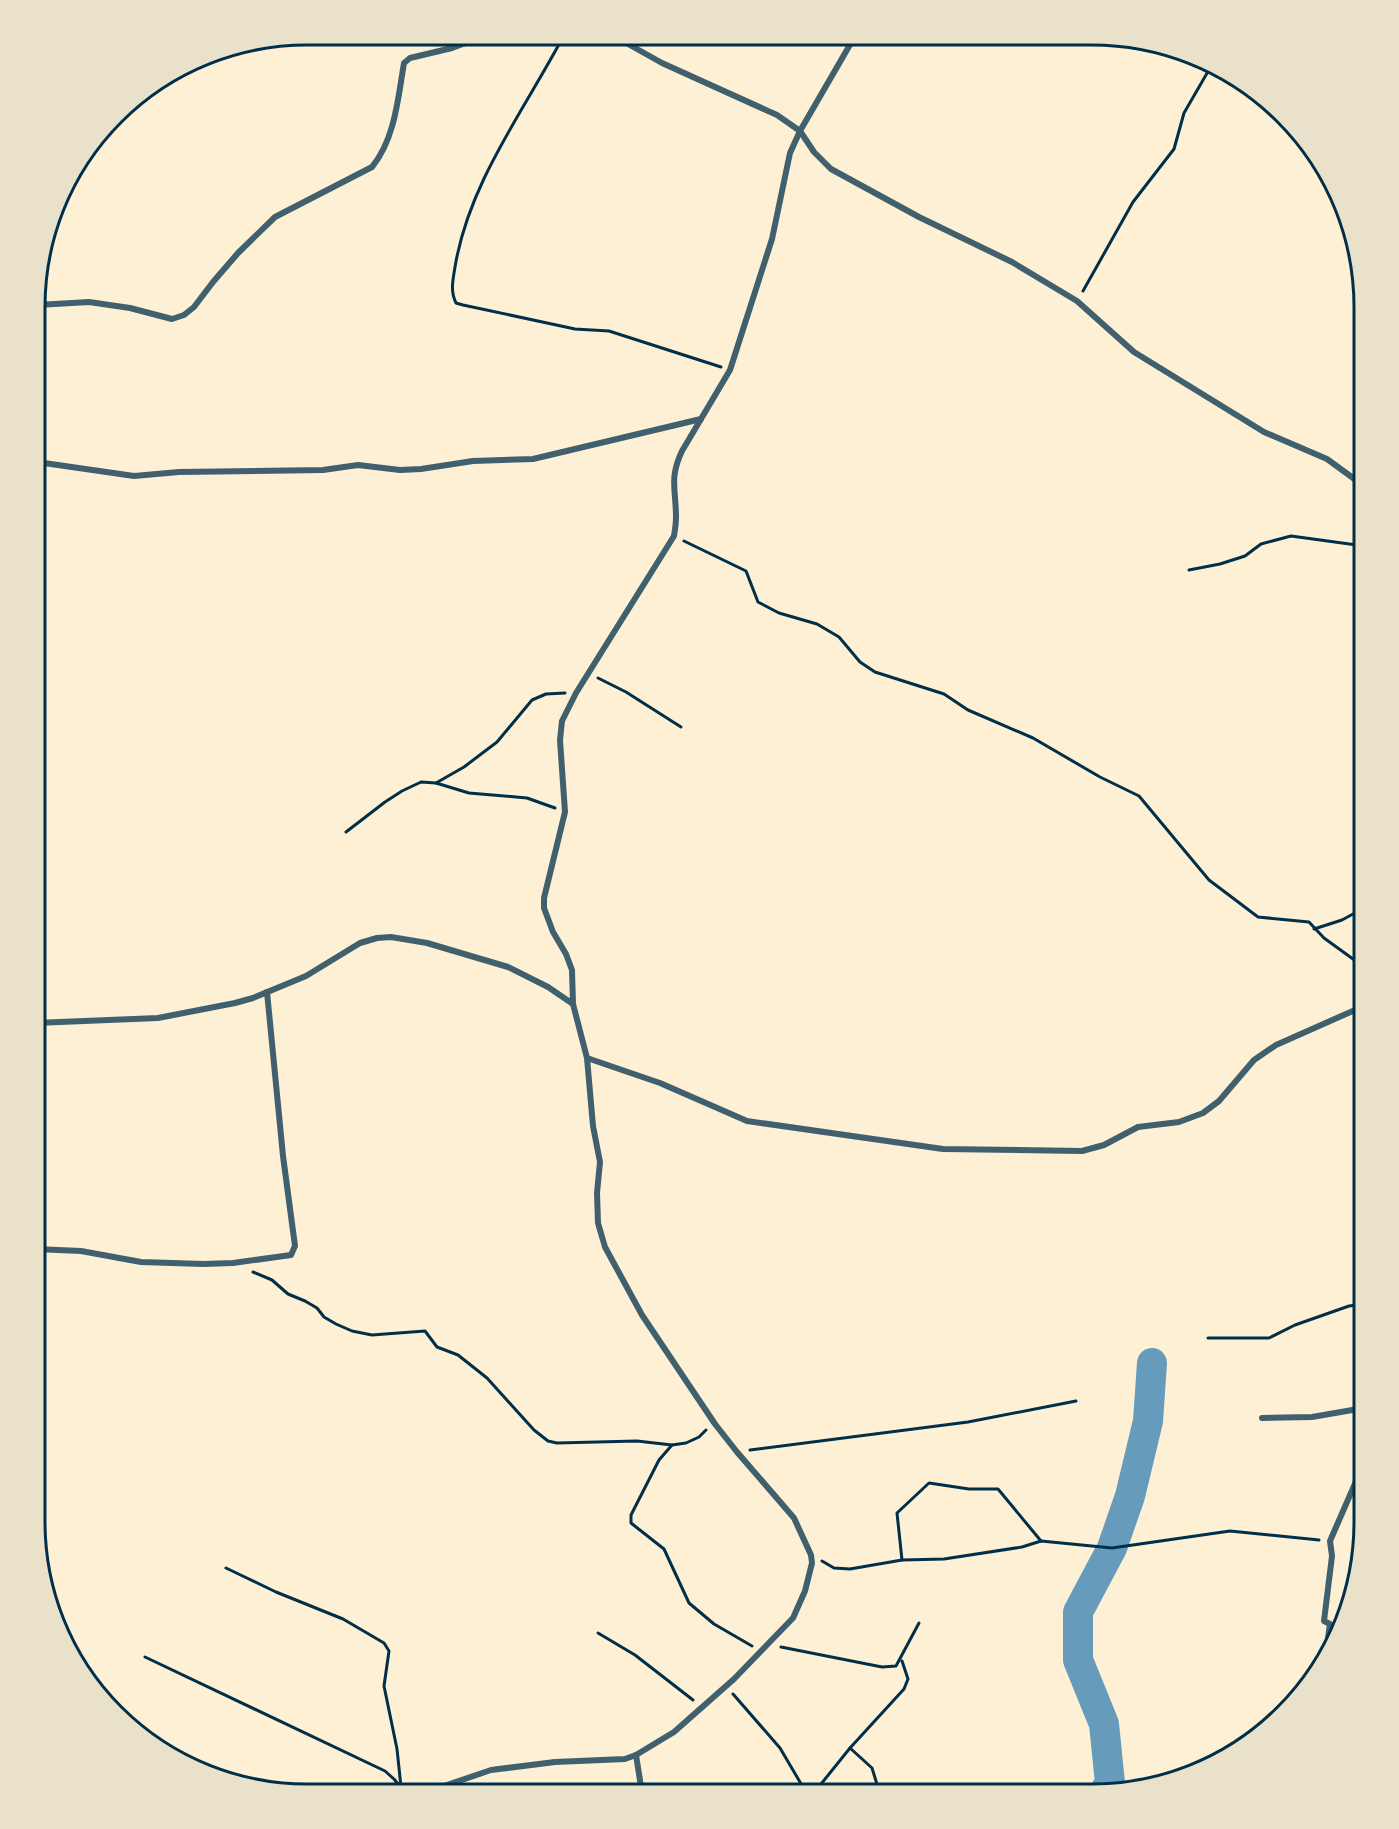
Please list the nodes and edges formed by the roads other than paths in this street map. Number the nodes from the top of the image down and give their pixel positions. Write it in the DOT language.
graph roads {
  1 [pos="460,45"];
  2 [pos="630,45"];
  3 [pos="850,45"];
  4 [pos="800,131"];
  5 [pos="45,305"];
  6 [pos="701,419"];
  7 [pos="45,463"];
  8 [pos="1354,479"];
  9 [pos="267,992"];
  10 [pos="573,1004"];
  11 [pos="1354,1011"];
  12 [pos="45,1023"];
  13 [pos="587,1058"];
  14 [pos="45,1249"];
  15 [pos="1354,1410"];
  16 [pos="1262,1418"];
  17 [pos="1354,1486"];
  18 [pos="1329,1634"];
  19 [pos="636,1755"];
  20 [pos="450,1784"];
  21 [pos="641,1784"];
  1 -- 5 [label="street"];
  2 -- 4 [label="street"];
  3 -- 4 [label="street"];
  4 -- 6 [label="street"];
  4 -- 8 [label="street"];
  6 -- 7 [label="street"];
  6 -- 10 [label="street"];
  9 -- 10 [label="street"];
  9 -- 12 [label="street"];
  9 -- 14 [label="street"];
  10 -- 13 [label="street"];
  11 -- 13 [label="street"];
  13 -- 19 [label="street"];
  15 -- 16 [label="street"];
  17 -- 18 [label="street"];
  19 -- 20 [label="street"];
  19 -- 21 [label="street"];
}
